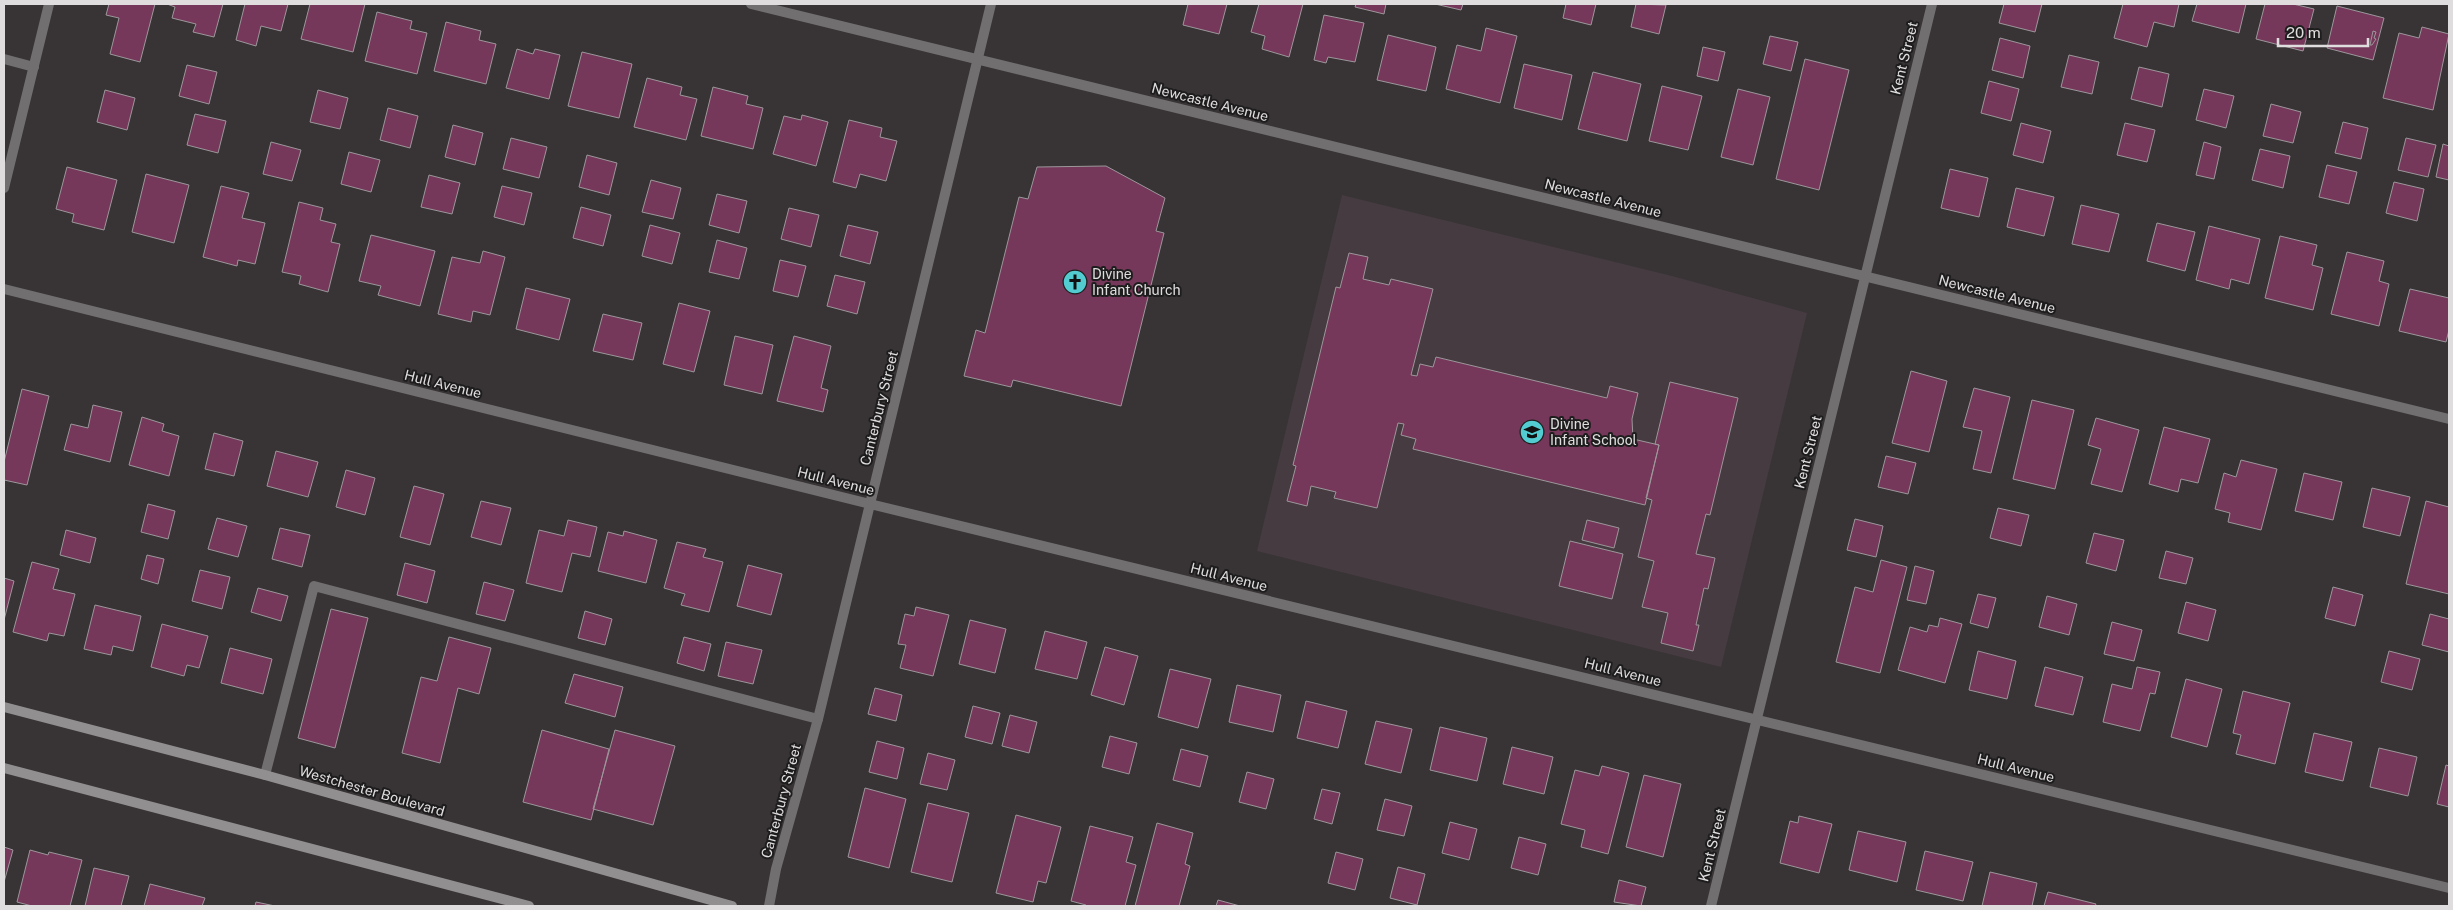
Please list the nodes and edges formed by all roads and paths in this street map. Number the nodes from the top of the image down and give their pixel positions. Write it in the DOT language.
graph roads {
  1 [pos="49,4"];
  2 [pos="751,4"];
  3 [pos="991,4"];
  4 [pos="1932,4"];
  5 [pos="978,59"];
  6 [pos="4,60"];
  7 [pos="34,67"];
  8 [pos="4,188"];
  9 [pos="1865,276"];
  10 [pos="4,289"];
  11 [pos="2449,419"];
  12 [pos="870,504"];
  13 [pos="4,706"];
  14 [pos="818,719"];
  15 [pos="1757,719"];
  16 [pos="4,768"];
  17 [pos="265,775"];
  18 [pos="2449,888"];
  19 [pos="529,906"];
  20 [pos="732,906"];
  21 [pos="769,906"];
  22 [pos="1711,906"];
  1 -- 7 [label="street"];
  2 -- 5 [label="street, Newcastle Avenue"];
  3 -- 5 [label="street, Canterbury Street"];
  4 -- 9 [label="street, Kent Street"];
  5 -- 9 [label="street, Newcastle Avenue"];
  5 -- 12 [label="street, Canterbury Street"];
  6 -- 7 [label="street"];
  7 -- 8 [label="street"];
  9 -- 11 [label="street, Newcastle Avenue"];
  9 -- 15 [label="street, Kent Street"];
  10 -- 12 [label="street, Hull Avenue"];
  12 -- 14 [label="street, Canterbury Street"];
  12 -- 15 [label="street, Hull Avenue"];
  13 -- 17 [label="street, Westchester Boulevard"];
  14 -- 17 [label="street"];
  14 -- 21 [label="street, Canterbury Street"];
  15 -- 18 [label="street, Hull Avenue"];
  15 -- 22 [label="street, Kent Street"];
  16 -- 19 [label="street"];
  17 -- 20 [label="street, Westchester Boulevard"];
}
